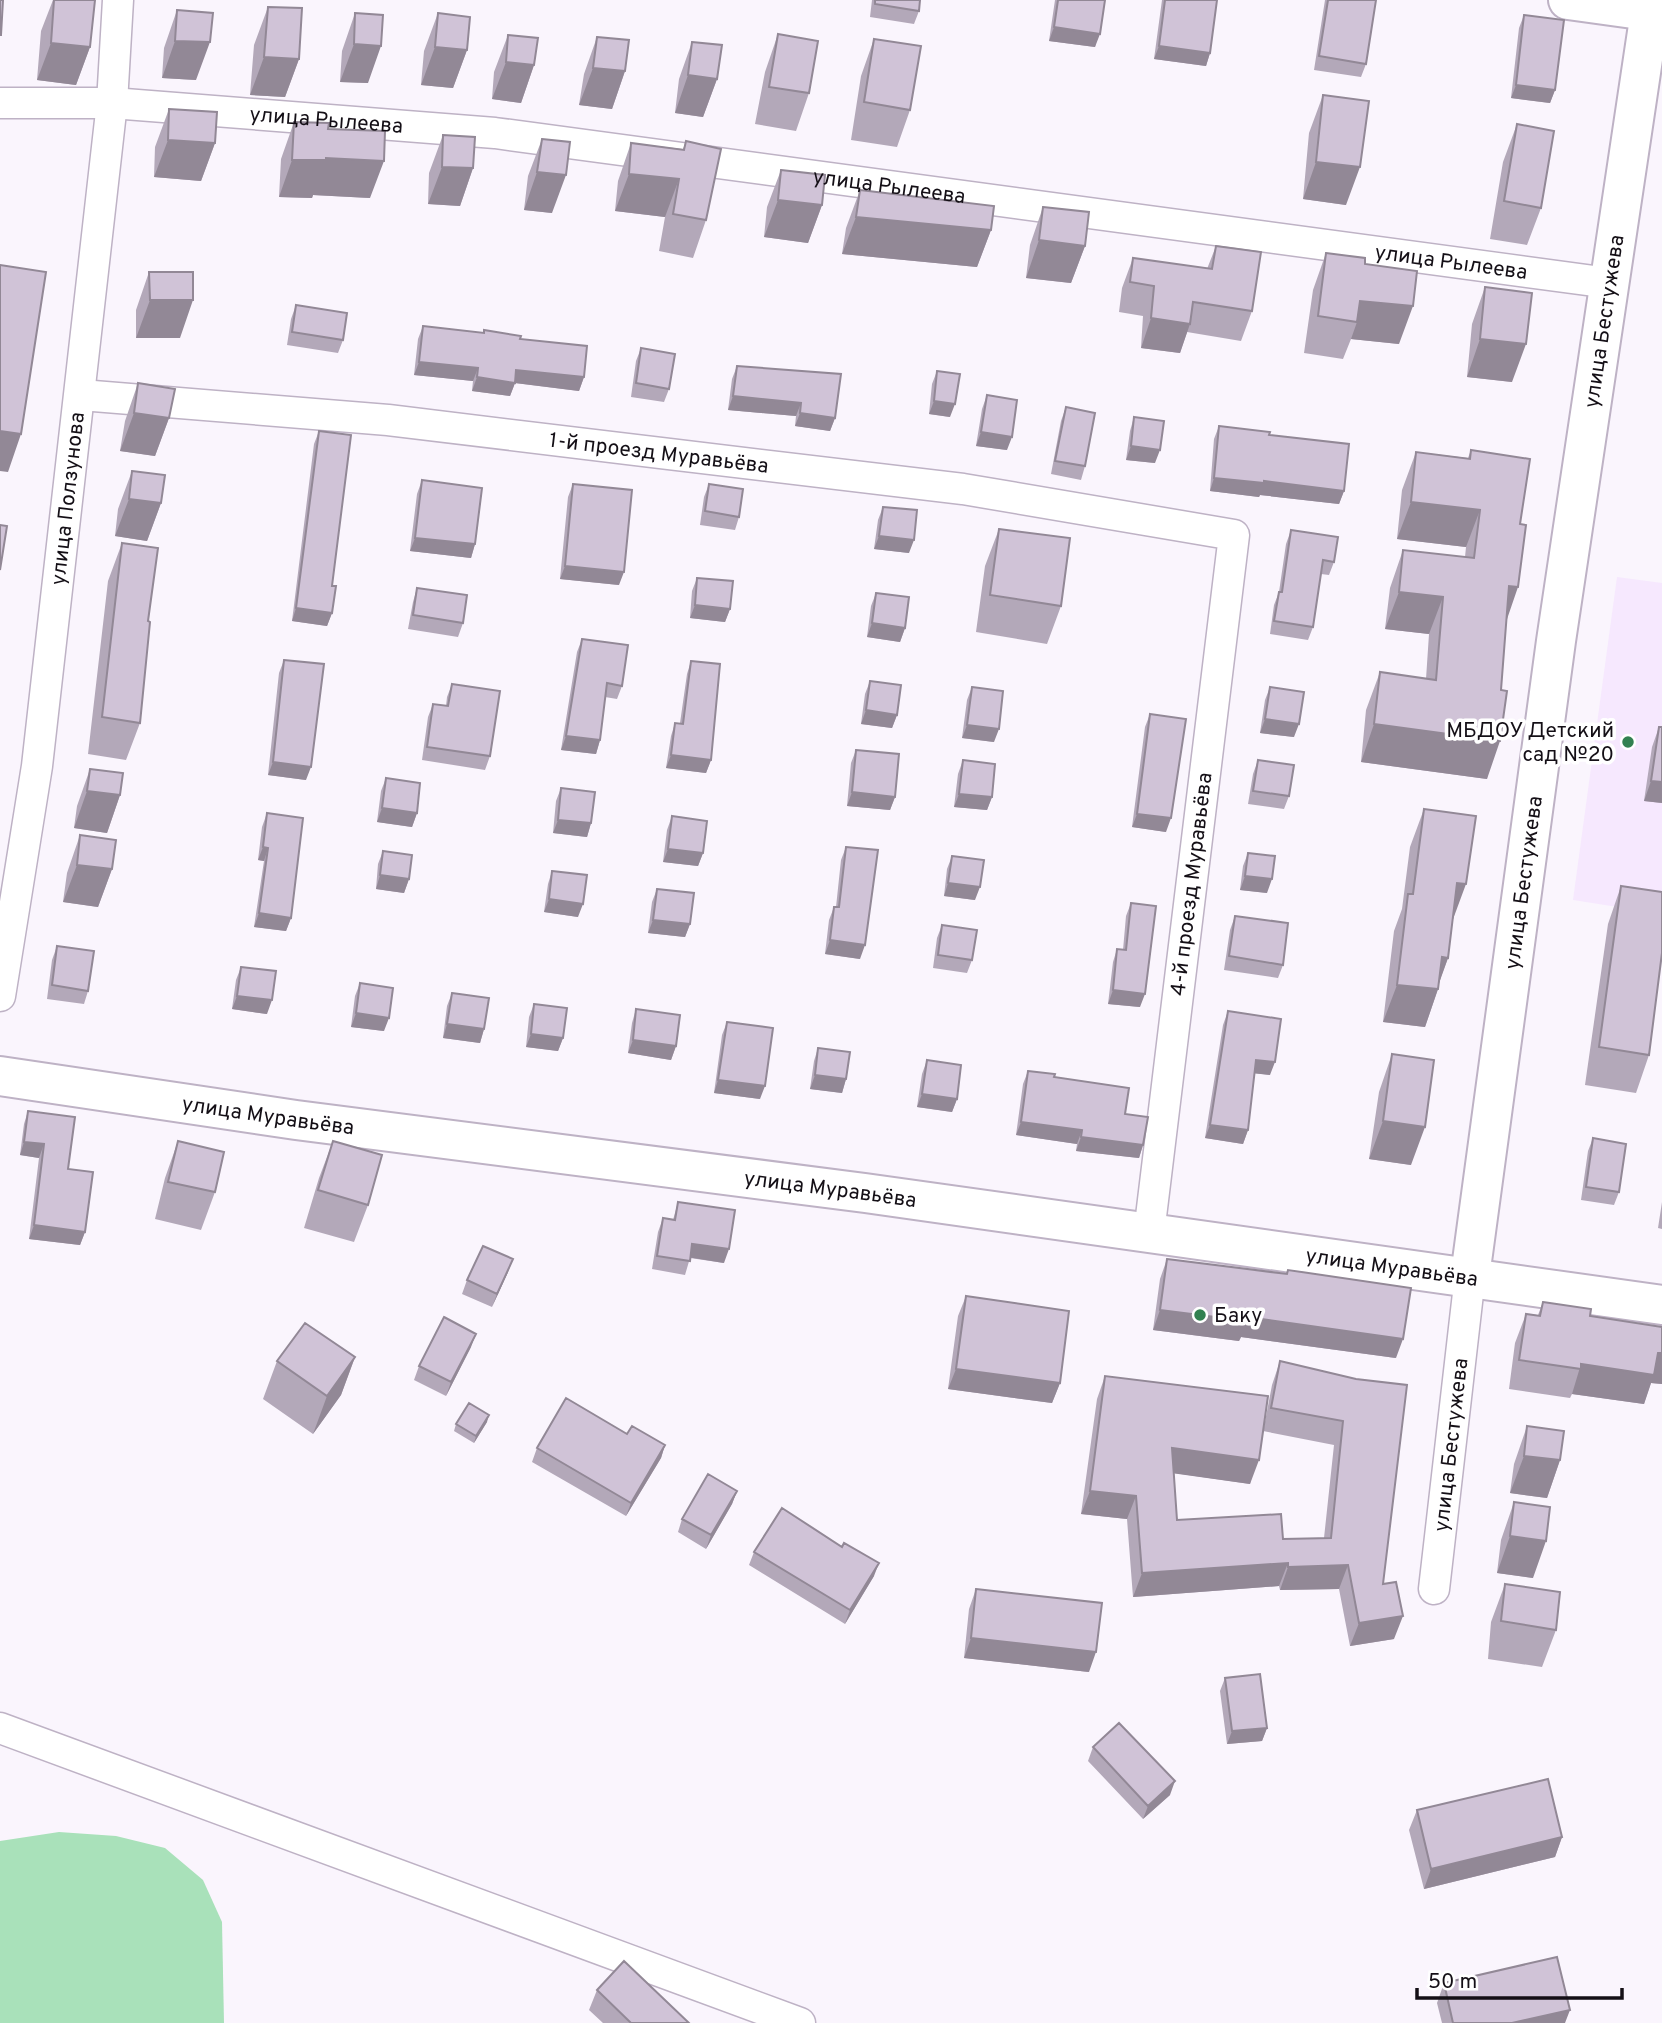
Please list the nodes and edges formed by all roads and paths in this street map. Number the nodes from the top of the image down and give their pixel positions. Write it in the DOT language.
graph roads {
  1 [pos="118,0"];
  2 [pos="1569,0"];
  3 [pos="1656,12"];
  4 [pos="0,103"];
  5 [pos="112,103"];
  6 [pos="1609,283"];
  7 [pos="81,395"];
  8 [pos="1234,535"];
  9 [pos="0,996"];
  10 [pos="0,1076"];
  11 [pos="1149,1233"];
  12 [pos="1470,1276"];
  13 [pos="1662,1305"];
  14 [pos="1434,1589"];
  15 [pos="0,1728"];
  16 [pos="800,2023"];
  1 -- 5 [label="street, улица Ползунова"];
  2 -- 3 [label="street"];
  3 -- 6 [label="street, улица Бестужева"];
  4 -- 5 [label="street, улица Рылеева"];
  5 -- 6 [label="street, улица Рылеева"];
  5 -- 7 [label="street, улица Ползунова"];
  6 -- 12 [label="street, улица Бестужева"];
  7 -- 8 [label="street, 1-й проезд Муравьёва"];
  7 -- 9 [label="street, улица Ползунова"];
  8 -- 11 [label="street, 4-й проезд Муравьёва"];
  10 -- 11 [label="street, улица Муравьёва"];
  11 -- 12 [label="street, улица Муравьёва"];
  12 -- 13 [label="street, улица Муравьёва"];
  12 -- 14 [label="street, улица Бестужева"];
  15 -- 16 [label="street"];
}
